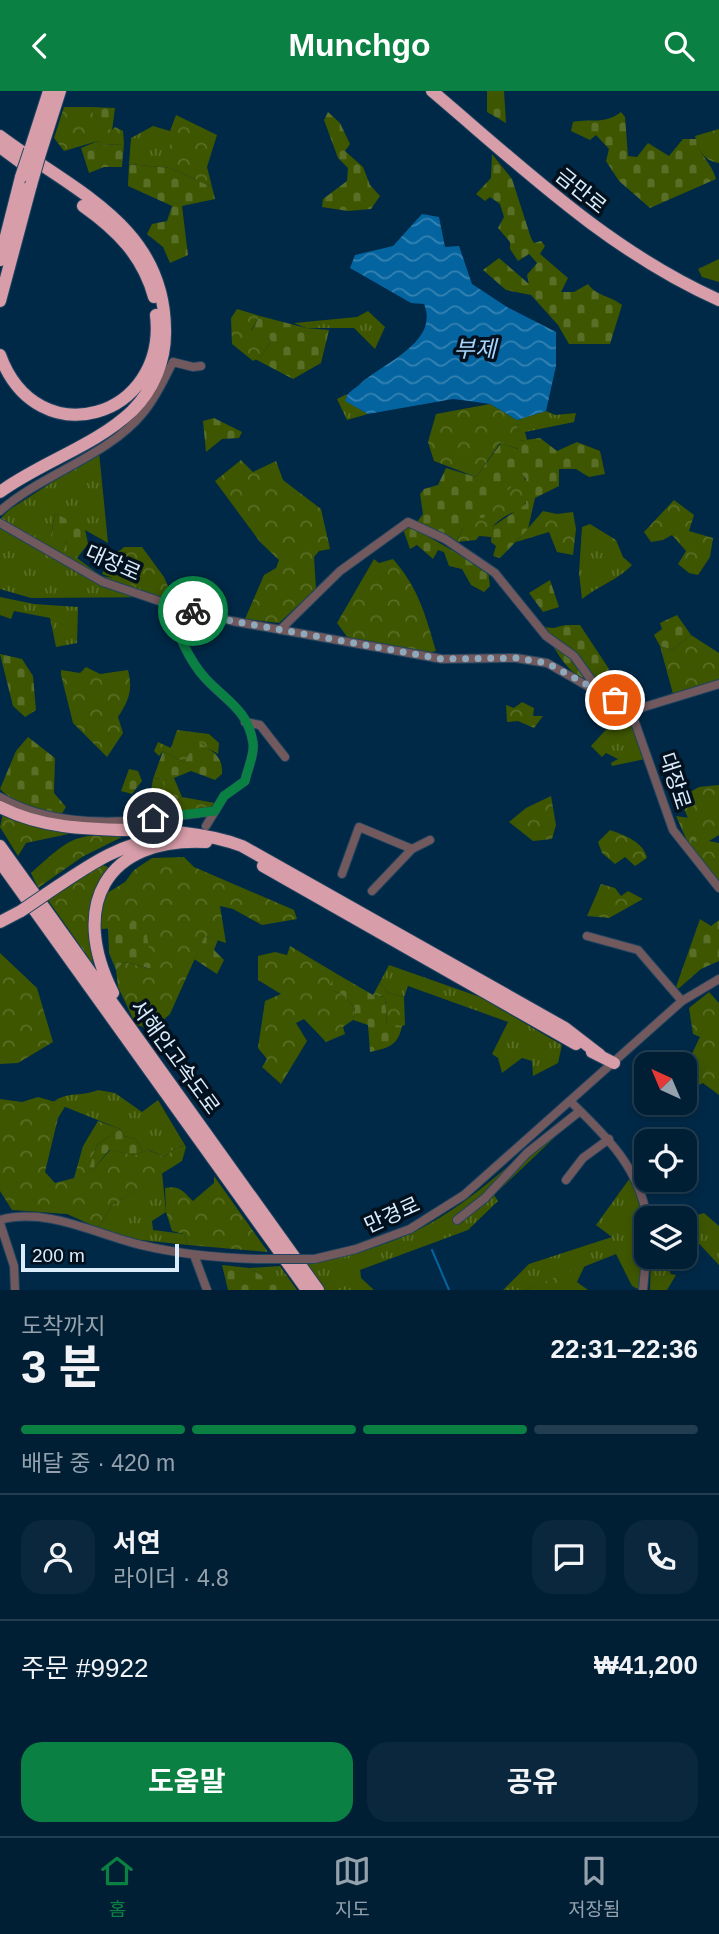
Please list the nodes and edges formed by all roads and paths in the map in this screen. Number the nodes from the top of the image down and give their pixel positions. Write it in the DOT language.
graph roads {
  1 [pos="50,91"];
  2 [pos="60,91"];
  3 [pos="432,91"];
  4 [pos="444,91"];
  5 [pos="0,136"];
  6 [pos="0,148"];
  7 [pos="34,153"];
  8 [pos="26,181"];
  9 [pos="0,260"];
  10 [pos="719,291"];
  11 [pos="719,300"];
  12 [pos="0,301"];
  13 [pos="0,355"];
  14 [pos="201,366"];
  15 [pos="0,492"];
  16 [pos="0,511"];
  17 [pos="0,523"];
  18 [pos="171,604"];
  19 [pos="280,629"];
  20 [pos="719,684"];
  21 [pos="598,690"];
  22 [pos="631,711"];
  23 [pos="245,722"];
  24 [pos="285,757"];
  25 [pos="0,797"];
  26 [pos="0,807"];
  27 [pos="215,811"];
  28 [pos="206,826"];
  29 [pos="179,832"];
  30 [pos="430,840"];
  31 [pos="205,842"];
  32 [pos="0,846"];
  33 [pos="412,849"];
  34 [pos="0,862"];
  35 [pos="0,868"];
  36 [pos="342,874"];
  37 [pos="719,888"];
  38 [pos="372,891"];
  39 [pos="45,892"];
  40 [pos="22,905"];
  41 [pos="0,915"];
  42 [pos="0,922"];
  43 [pos="587,936"];
  44 [pos="719,979"];
  45 [pos="682,1001"];
  46 [pos="133,1032"];
  47 [pos="600,1055"];
  48 [pos="614,1063"];
  49 [pos="570,1101"];
  50 [pos="580,1111"];
  51 [pos="609,1139"];
  52 [pos="566,1180"];
  53 [pos="644,1206"];
  54 [pos="457,1220"];
  55 [pos="0,1222"];
  56 [pos="194,1255"];
  57 [pos="645,1269"];
  58 [pos="15,1290"];
  59 [pos="207,1290"];
  60 [pos="307,1290"];
  61 [pos="318,1290"];
  62 [pos="643,1290"];
  1 -- 7 [label="highway"];
  2 -- 7 [label="highway"];
  3 -- 11 [label="highway, 금만로"];
  4 -- 10 [label="highway, 금만로"];
  5 -- 15 [label="highway"];
  6 -- 13 [label="highway"];
  7 -- 8 [label="highway, bridge"];
  8 -- 9 [label="highway"];
  8 -- 12 [label="highway"];
  14 -- 16 [label="street"];
  17 -- 18 [label="street, 대장로"];
  18 -- 19 [label="street, 대장로"];
  18 -- 23 [label="street"];
  19 -- 21 [label="street, 대장로"];
  19 -- 21 [label="street"];
  20 -- 22 [label="street"];
  21 -- 22 [label="street, 대장로"];
  22 -- 37 [label="street, 대장로"];
  23 -- 24 [label="street"];
  23 -- 27 [label="street"];
  25 -- 27 [label="street"];
  26 -- 29 [label="highway"];
  27 -- 28 [label="street"];
  29 -- 39 [label="highway"];
  29 -- 47 [label="highway"];
  30 -- 33 [label="street"];
  31 -- 39 [label="highway"];
  31 -- 46 [label="highway"];
  31 -- 47 [label="highway"];
  32 -- 46 [label="highway, 서해안고속도로"];
  33 -- 36 [label="street"];
  33 -- 38 [label="street"];
  34 -- 40 [label="highway, 서해안고속도로"];
  35 -- 40 [label="highway"];
  39 -- 40 [label="highway"];
  40 -- 41 [label="highway"];
  40 -- 42 [label="highway"];
  40 -- 60 [label="highway, 서해안고속도로"];
  43 -- 45 [label="street"];
  44 -- 45 [label="street, 만경로"];
  45 -- 48 [label="street, 만경로"];
  46 -- 61 [label="highway, 서해안고속도로"];
  47 -- 48 [label="highway"];
  48 -- 49 [label="street, 만경로"];
  49 -- 50 [label="street"];
  49 -- 56 [label="street, 만경로, bridge"];
  50 -- 51 [label="street"];
  50 -- 54 [label="street"];
  51 -- 52 [label="street"];
  51 -- 53 [label="street"];
  55 -- 56 [label="street, 만경로"];
  55 -- 58 [label="street"];
  56 -- 59 [label="street"];
  57 -- 62 [label="street"];
}
